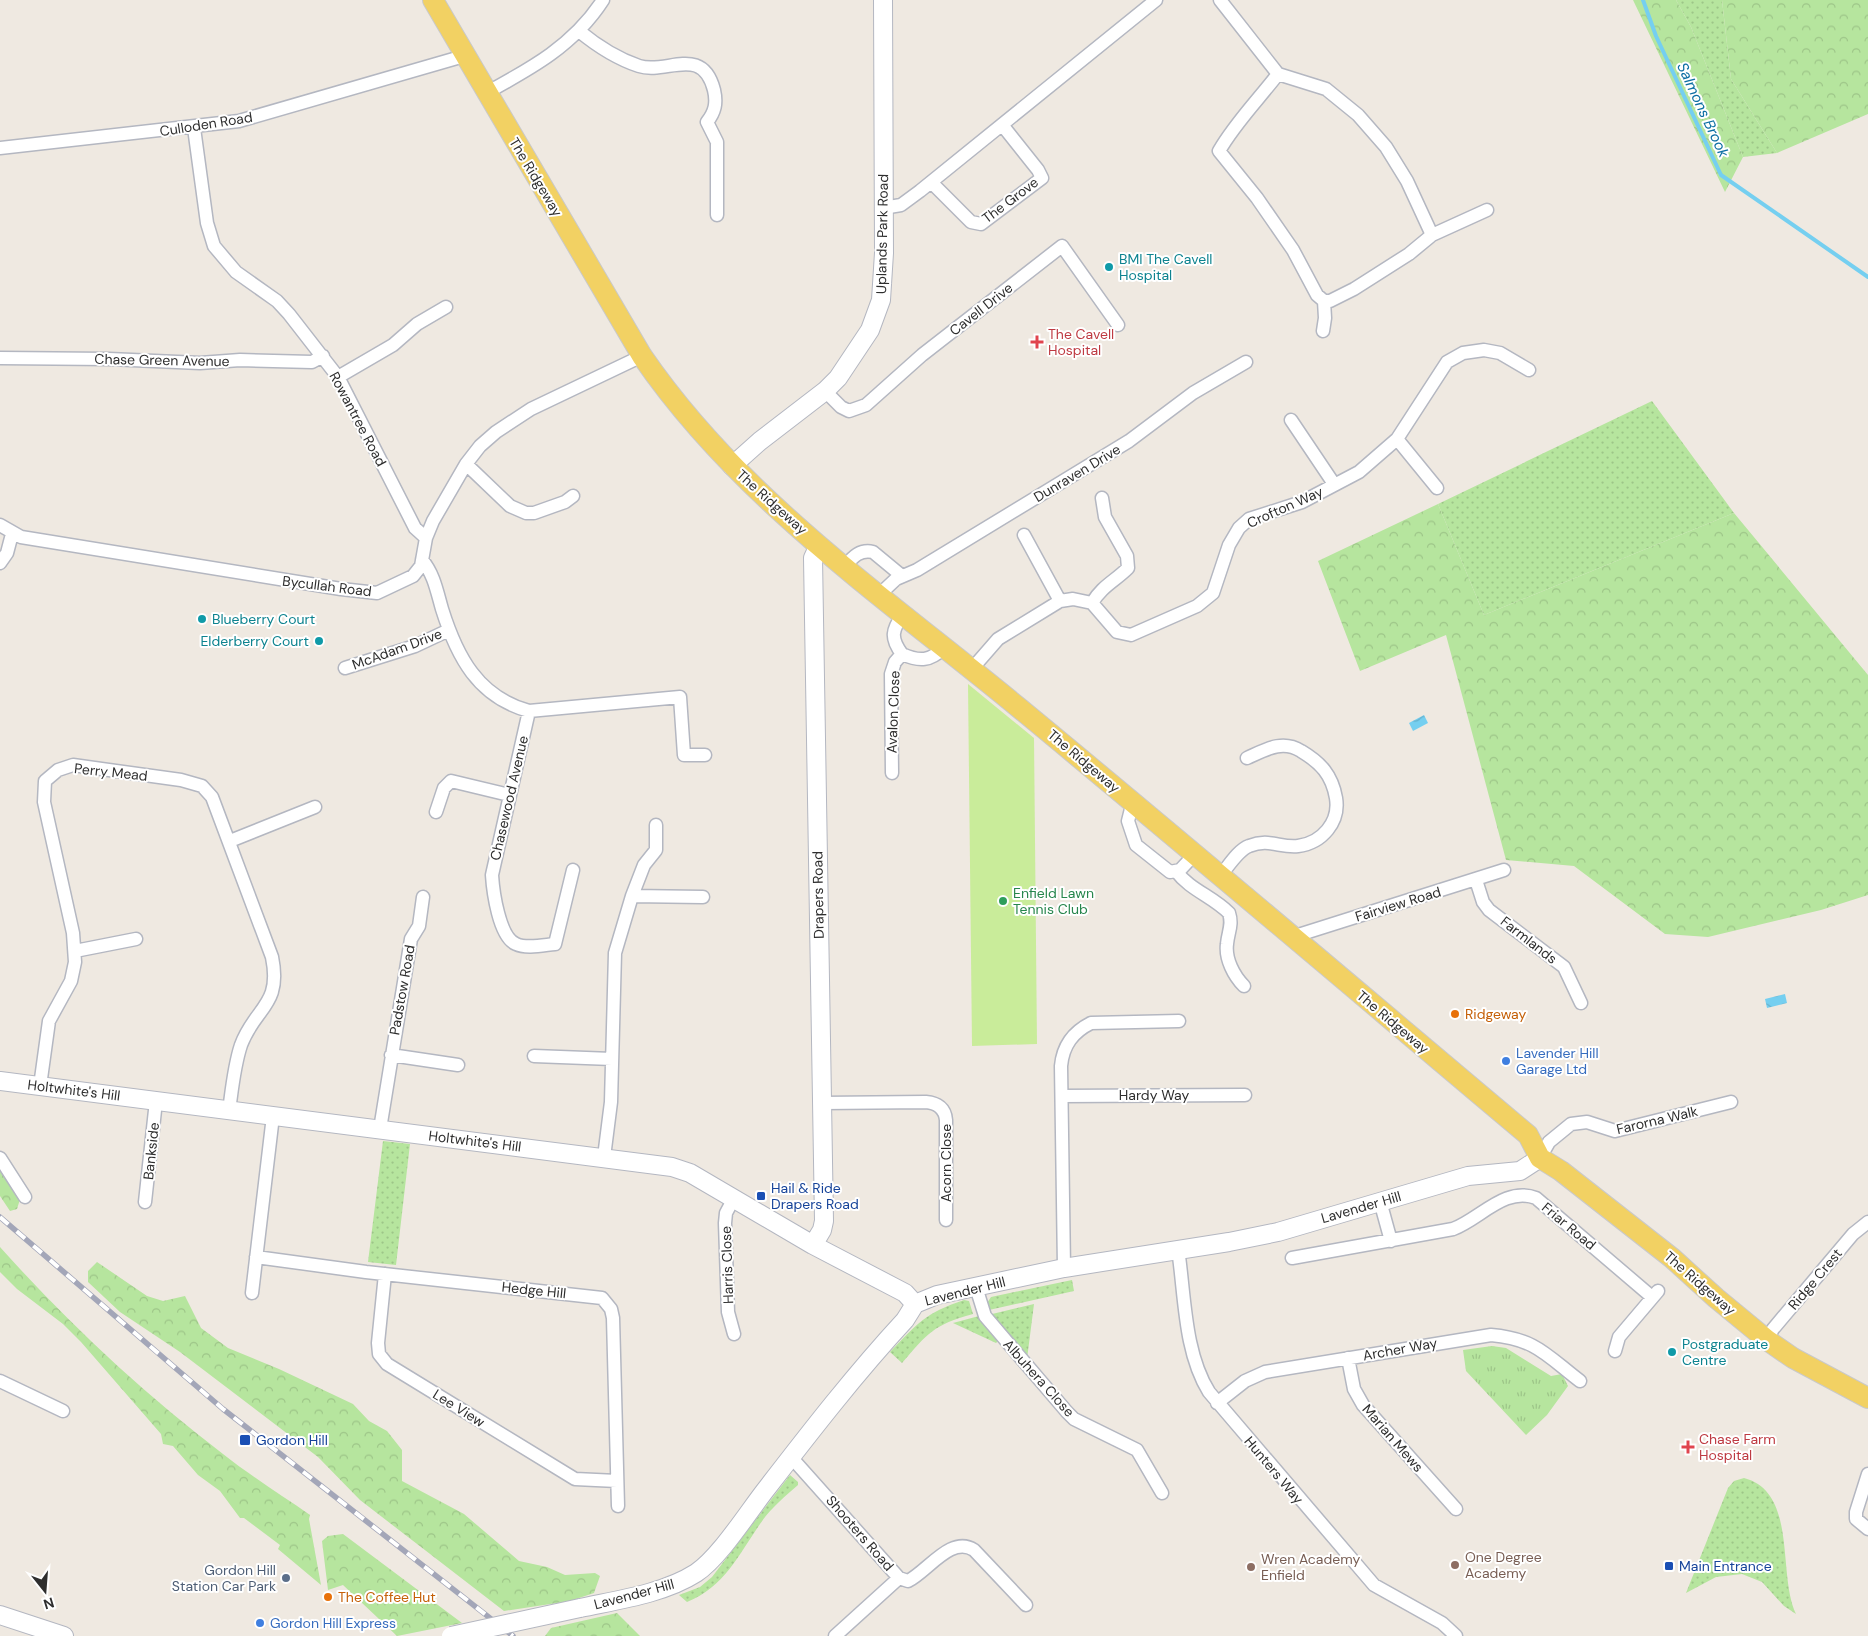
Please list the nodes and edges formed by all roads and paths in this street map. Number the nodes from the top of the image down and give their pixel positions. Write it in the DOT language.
graph roads {
  1 [pos="433,0"];
  2 [pos="603,0"];
  3 [pos="883,0"];
  4 [pos="1156,0"];
  5 [pos="1220,0"];
  6 [pos="579,31"];
  7 [pos="464,56"];
  8 [pos="1278,74"];
  9 [pos="486,93"];
  10 [pos="1003,126"];
  11 [pos="194,128"];
  12 [pos="0,148"];
  13 [pos="931,182"];
  14 [pos="883,208"];
  15 [pos="1487,210"];
  16 [pos="717,215"];
  17 [pos="1432,235"];
  18 [pos="1324,301"];
  19 [pos="446,307"];
  20 [pos="1118,325"];
  21 [pos="1323,331"];
  22 [pos="323,356"];
  23 [pos="642,356"];
  24 [pos="0,358"];
  25 [pos="1246,362"];
  26 [pos="1529,370"];
  27 [pos="338,377"];
  28 [pos="825,391"];
  29 [pos="1290,420"];
  30 [pos="1397,439"];
  31 [pos="466,464"];
  32 [pos="732,466"];
  33 [pos="1334,484"];
  34 [pos="1437,488"];
  35 [pos="573,496"];
  36 [pos="1102,498"];
  37 [pos="0,525"];
  38 [pos="12,534"];
  39 [pos="1024,535"];
  40 [pos="426,538"];
  41 [pos="820,545"];
  42 [pos="422,560"];
  43 [pos="0,563"];
  44 [pos="845,566"];
  45 [pos="902,576"];
  46 [pos="880,594"];
  47 [pos="1060,601"];
  48 [pos="1092,603"];
  49 [pos="903,614"];
  50 [pos="449,630"];
  51 [pos="944,648"];
  52 [pos="902,654"];
  53 [pos="345,668"];
  54 [pos="971,670"];
  55 [pos="529,711"];
  56 [pos="705,755"];
  57 [pos="1247,758"];
  58 [pos="892,773"];
  59 [pos="509,795"];
  60 [pos="1132,801"];
  61 [pos="314,807"];
  62 [pos="436,812"];
  63 [pos="656,825"];
  64 [pos="230,841"];
  65 [pos="1194,855"];
  66 [pos="573,870"];
  67 [pos="1504,870"];
  68 [pos="1176,871"];
  69 [pos="1220,876"];
  70 [pos="1476,880"];
  71 [pos="632,896"];
  72 [pos="423,897"];
  73 [pos="703,897"];
  74 [pos="1292,937"];
  75 [pos="136,939"];
  76 [pos="75,951"];
  77 [pos="1244,986"];
  78 [pos="1581,1003"];
  79 [pos="1179,1021"];
  80 [pos="391,1056"];
  81 [pos="534,1056"];
  82 [pos="612,1059"];
  83 [pos="458,1065"];
  84 [pos="0,1081"];
  85 [pos="40,1086"];
  86 [pos="1245,1094"];
  87 [pos="1062,1096"];
  88 [pos="156,1101"];
  89 [pos="1731,1102"];
  90 [pos="822,1103"];
  91 [pos="229,1111"];
  92 [pos="273,1116"];
  93 [pos="380,1129"];
  94 [pos="604,1157"];
  95 [pos="0,1158"];
  96 [pos="1540,1158"];
  97 [pos="25,1197"];
  98 [pos="734,1198"];
  99 [pos="1380,1201"];
  100 [pos="145,1202"];
  101 [pos="946,1220"];
  102 [pos="1868,1222"];
  103 [pos="1391,1241"];
  104 [pos="813,1245"];
  105 [pos="1178,1249"];
  106 [pos="256,1257"];
  107 [pos="1292,1258"];
  108 [pos="1064,1268"];
  109 [pos="385,1274"];
  110 [pos="976,1287"];
  111 [pos="252,1293"];
  112 [pos="915,1304"];
  113 [pos="734,1334"];
  114 [pos="1766,1340"];
  115 [pos="1615,1351"];
  116 [pos="1348,1358"];
  117 [pos="0,1380"];
  118 [pos="1580,1380"];
  119 [pos="1868,1398"];
  120 [pos="1217,1404"];
  121 [pos="62,1411"];
  122 [pos="791,1457"];
  123 [pos="1868,1474"];
  124 [pos="617,1481"];
  125 [pos="1865,1492"];
  126 [pos="1162,1494"];
  127 [pos="618,1506"];
  128 [pos="1456,1509"];
  129 [pos="1868,1529"];
  130 [pos="899,1578"];
  131 [pos="1026,1605"];
  132 [pos="0,1615"];
  133 [pos="64,1636"];
  134 [pos="451,1636"];
  135 [pos="834,1636"];
  136 [pos="1456,1636"];
  1 -- 7 [label="main road, The Ridgeway"];
  2 -- 6 [label="street"];
  3 -- 14 [label="street, Uplands Park Road"];
  4 -- 10 [label="street"];
  5 -- 8 [label="street"];
  6 -- 9 [label="street"];
  6 -- 16 [label="street"];
  7 -- 9 [label="main road, The Ridgeway"];
  7 -- 11 [label="street, Culloden Road"];
  8 -- 17 [label="street"];
  8 -- 18 [label="street"];
  9 -- 23 [label="main road, The Ridgeway"];
  10 -- 13 [label="street"];
  10 -- 13 [label="street, The Grove"];
  11 -- 12 [label="street, Culloden Road"];
  11 -- 22 [label="street, Rowantree Road"];
  13 -- 14 [label="street"];
  14 -- 28 [label="street, Uplands Park Road"];
  15 -- 17 [label="street"];
  17 -- 18 [label="street"];
  18 -- 21 [label="street"];
  19 -- 27 [label="street"];
  20 -- 28 [label="street, Cavell Drive"];
  22 -- 24 [label="street, Chase Green Avenue"];
  22 -- 27 [label="street, Rowantree Road"];
  23 -- 31 [label="street, Bycullah Road"];
  23 -- 32 [label="main road, The Ridgeway"];
  25 -- 45 [label="street, Dunraven Drive"];
  26 -- 30 [label="street, Crofton Way"];
  27 -- 40 [label="street, Rowantree Road"];
  28 -- 32 [label="street, Uplands Park Road"];
  29 -- 33 [label="street, Crofton Way"];
  30 -- 33 [label="street, Crofton Way"];
  30 -- 34 [label="street"];
  31 -- 35 [label="street"];
  31 -- 40 [label="street, Bycullah Road"];
  32 -- 41 [label="main road, The Ridgeway"];
  33 -- 48 [label="street, Crofton Way"];
  36 -- 48 [label="street"];
  37 -- 38 [label="street, Bycullah Road"];
  38 -- 42 [label="street, Bycullah Road"];
  38 -- 43 [label="street"];
  39 -- 47 [label="street"];
  40 -- 42 [label="street, Bycullah Road"];
  41 -- 44 [label="main road, The Ridgeway"];
  41 -- 90 [label="street, Drapers Road"];
  42 -- 50 [label="street"];
  44 -- 45 [label="street"];
  44 -- 46 [label="main road, The Ridgeway"];
  45 -- 46 [label="street, Dunraven Drive"];
  46 -- 49 [label="main road, The Ridgeway"];
  47 -- 48 [label="street"];
  47 -- 54 [label="street"];
  49 -- 51 [label="main road, The Ridgeway"];
  49 -- 52 [label="street, Avalon Close"];
  50 -- 53 [label="street, McAdam Drive"];
  50 -- 55 [label="street"];
  51 -- 52 [label="street, Avalon Close"];
  51 -- 54 [label="main road, The Ridgeway"];
  52 -- 58 [label="street, Avalon Close"];
  54 -- 60 [label="main road, The Ridgeway"];
  55 -- 56 [label="street"];
  55 -- 59 [label="street, Chasewood Avenue"];
  57 -- 69 [label="street"];
  59 -- 62 [label="street"];
  59 -- 66 [label="street, Chasewood Avenue"];
  60 -- 65 [label="main road, The Ridgeway"];
  60 -- 68 [label="street"];
  61 -- 64 [label="street"];
  63 -- 71 [label="street"];
  64 -- 76 [label="street, Perry Mead"];
  64 -- 91 [label="street, Perry Mead"];
  65 -- 68 [label="street"];
  65 -- 69 [label="main road, The Ridgeway"];
  67 -- 70 [label="street, Fairview Road"];
  68 -- 77 [label="street"];
  69 -- 74 [label="main road, The Ridgeway"];
  70 -- 74 [label="street, Fairview Road"];
  70 -- 78 [label="street, Farmlands"];
  71 -- 73 [label="street"];
  71 -- 82 [label="street"];
  72 -- 80 [label="street, Padstow Road"];
  74 -- 96 [label="main road, The Ridgeway"];
  75 -- 76 [label="street"];
  76 -- 85 [label="street, Perry Mead"];
  79 -- 87 [label="street"];
  80 -- 83 [label="street, Padstow Road"];
  80 -- 93 [label="street, Padstow Road"];
  81 -- 82 [label="street"];
  82 -- 94 [label="street"];
  84 -- 85 [label="street, Holtwhite's Hill"];
  85 -- 88 [label="street, Holtwhite's Hill"];
  86 -- 87 [label="street, Hardy Way"];
  87 -- 108 [label="street"];
  88 -- 91 [label="street, Holtwhite's Hill"];
  88 -- 100 [label="street, Bankside"];
  89 -- 96 [label="street, Farorna Walk"];
  90 -- 101 [label="street, Acorn Close"];
  90 -- 104 [label="street, Drapers Road"];
  91 -- 92 [label="street, Holtwhite's Hill"];
  92 -- 93 [label="street, Holtwhite's Hill"];
  92 -- 106 [label="street"];
  93 -- 94 [label="street, Holtwhite's Hill"];
  94 -- 98 [label="street, Holtwhite's Hill"];
  95 -- 97 [label="street"];
  96 -- 99 [label="street, Lavender Hill"];
  96 -- 114 [label="main road, The Ridgeway"];
  98 -- 104 [label="street, Holtwhite's Hill"];
  98 -- 113 [label="street, Harris Close"];
  99 -- 103 [label="street"];
  99 -- 105 [label="street, Lavender Hill"];
  102 -- 114 [label="street, Ridge Crest"];
  103 -- 107 [label="street, Friar Road"];
  103 -- 115 [label="street, Friar Road"];
  104 -- 112 [label="street, Holtwhite's Hill"];
  105 -- 108 [label="street, Lavender Hill"];
  105 -- 120 [label="street, Hunters Way"];
  106 -- 109 [label="street, Hedge Hill"];
  106 -- 111 [label="street"];
  108 -- 110 [label="street, Lavender Hill"];
  109 -- 124 [label="street, Lee View"];
  109 -- 124 [label="street, Hedge Hill"];
  110 -- 112 [label="street, Lavender Hill"];
  110 -- 126 [label="street, Albuhera Close"];
  112 -- 122 [label="street, Lavender Hill"];
  114 -- 119 [label="main road, The Ridgeway"];
  116 -- 118 [label="street, Archer Way"];
  116 -- 120 [label="street, Archer Way"];
  116 -- 128 [label="street, Marian Mews"];
  117 -- 121 [label="street"];
  120 -- 136 [label="street, Hunters Way"];
  122 -- 130 [label="street, Shooters Road"];
  122 -- 134 [label="street, Lavender Hill, bridge"];
  123 -- 125 [label="street"];
  124 -- 127 [label="street, Hedge Hill"];
  125 -- 129 [label="street"];
  130 -- 131 [label="street, Shooters Road"];
  130 -- 135 [label="street"];
  132 -- 133 [label="street"];
}
